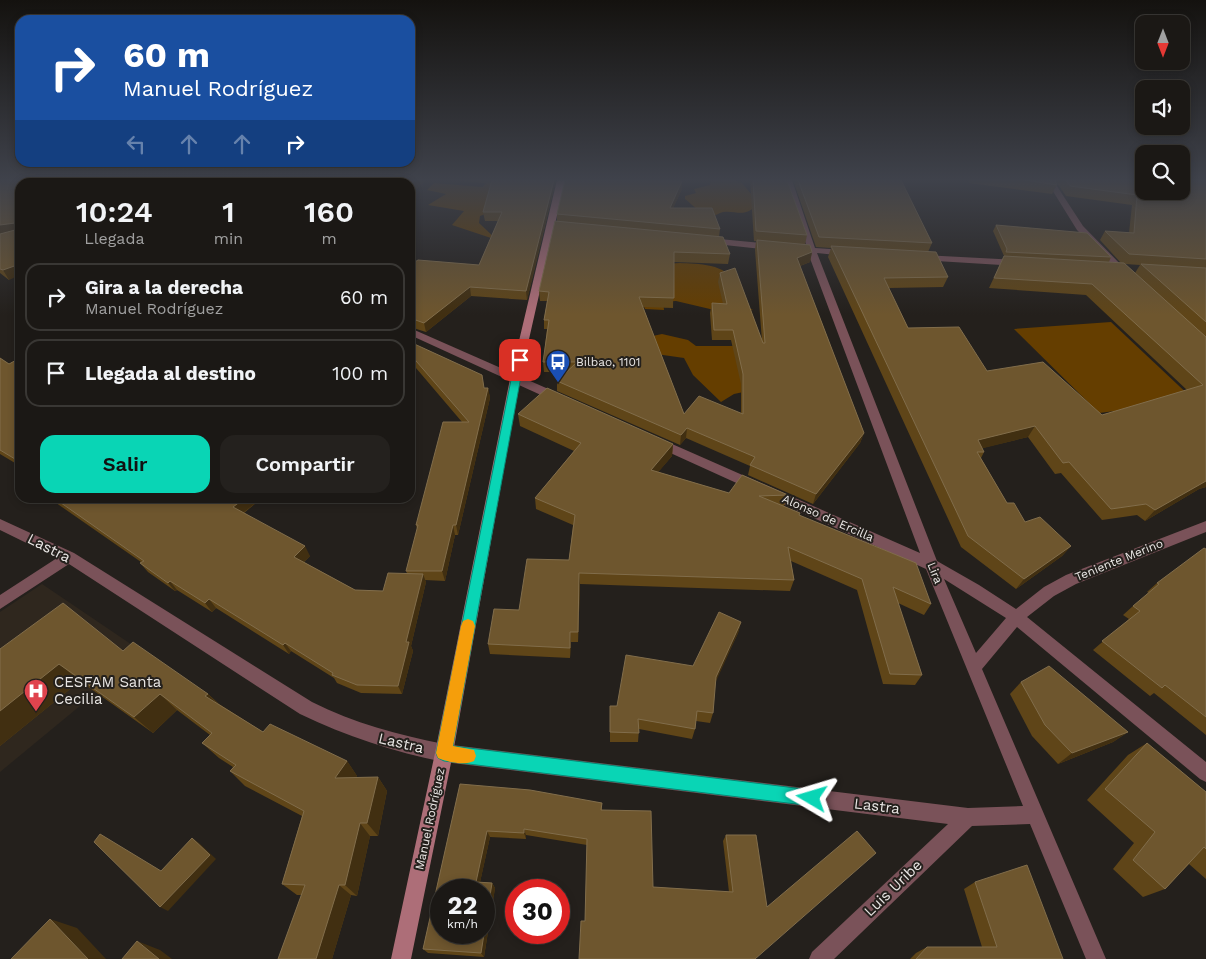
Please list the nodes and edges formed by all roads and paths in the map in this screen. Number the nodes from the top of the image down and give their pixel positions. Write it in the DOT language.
graph roads {
  1 [pos="554,225"];
  2 [pos="803,225"];
  3 [pos="1078,225"];
  4 [pos="695,240"];
  5 [pos="783,248"];
  6 [pos="793,249"];
  7 [pos="812,251"];
  8 [pos="852,253"];
  9 [pos="911,257"];
  10 [pos="1030,264"];
  11 [pos="1134,282"];
  12 [pos="415,333"];
  13 [pos="516,379"];
  14 [pos="570,403"];
  15 [pos="652,440"];
  16 [pos="0,524"];
  17 [pos="1206,526"];
  18 [pos="68,557"];
  19 [pos="931,565"];
  20 [pos="0,603"];
  21 [pos="1016,617"];
  22 [pos="974,668"];
  23 [pos="444,753"];
  24 [pos="1206,773"];
  25 [pos="1036,815"];
  26 [pos="968,817"];
  27 [pos="401,959"];
  28 [pos="819,959"];
  29 [pos="1096,959"];
  1 -- 13 [label="main road, Manuel Rodríguez"];
  2 -- 7 [label="street, Lira"];
  3 -- 11 [label="street"];
  4 -- 5 [label="street"];
  6 -- 7 [label="street"];
  7 -- 8 [label="street"];
  7 -- 19 [label="street, Lira"];
  9 -- 10 [label="street"];
  12 -- 13 [label="street"];
  13 -- 14 [label="street"];
  13 -- 23 [label="main road, Manuel Rodríguez"];
  15 -- 19 [label="street, Alonso de Ercilla"];
  16 -- 18 [label="street, Lastra"];
  17 -- 21 [label="street, Teniente Merino"];
  18 -- 20 [label="street"];
  18 -- 23 [label="street, Lastra"];
  19 -- 21 [label="street, Alonso de Ercilla"];
  19 -- 22 [label="street, Lira"];
  21 -- 22 [label="street, Teniente Merino"];
  21 -- 24 [label="street, Alonso de Ercilla"];
  22 -- 25 [label="street, Lira"];
  23 -- 26 [label="street, Lastra"];
  23 -- 27 [label="main road, Manuel Rodríguez"];
  25 -- 26 [label="street, Lastra"];
  25 -- 29 [label="street, Lira"];
  26 -- 28 [label="street, Luis Uribe"];
}
